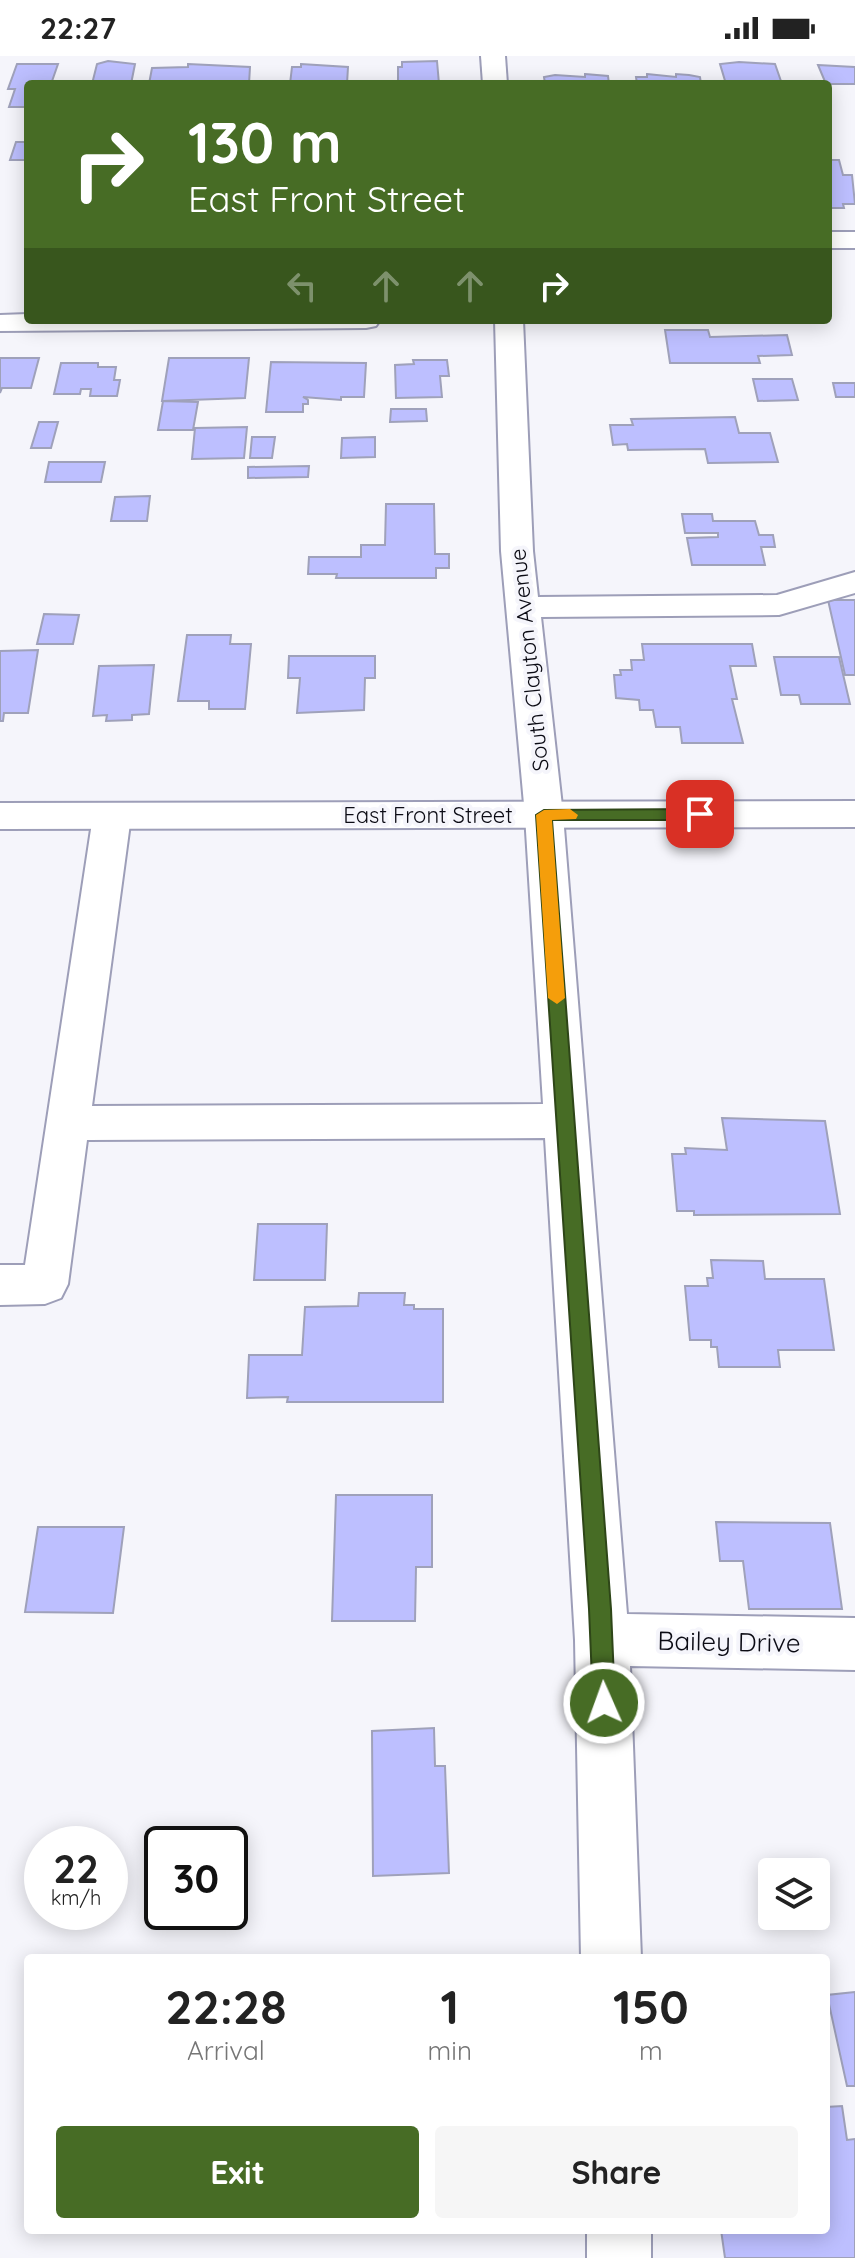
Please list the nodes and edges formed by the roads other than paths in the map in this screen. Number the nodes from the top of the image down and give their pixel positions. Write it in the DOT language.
graph roads {
  1 [pos="493,56"];
  2 [pos="495,80"];
  3 [pos="832,240"];
  4 [pos="855,240"];
  5 [pos="0,323"];
  6 [pos="24,323"];
  7 [pos="509,324"];
  8 [pos="855,582"];
  9 [pos="523,607"];
  10 [pos="855,814"];
  11 [pos="544,815"];
  12 [pos="0,816"];
  13 [pos="112,816"];
  14 [pos="565,1121"];
  15 [pos="68,1123"];
  16 [pos="0,1285"];
  17 [pos="602,1640"];
  18 [pos="855,1644"];
  19 [pos="611,1954"];
  20 [pos="619,2234"];
  21 [pos="619,2258"];
  1 -- 2 [label="street"];
  3 -- 4 [label="street"];
  5 -- 6 [label="street"];
  7 -- 9 [label="street, South Clayton Avenue"];
  8 -- 9 [label="street"];
  9 -- 11 [label="street, South Clayton Avenue"];
  10 -- 11 [label="street, East Front Street"];
  11 -- 13 [label="street, East Front Street"];
  11 -- 14 [label="street, South Clayton Avenue"];
  12 -- 13 [label="street, East Front Street"];
  13 -- 15 [label="street"];
  14 -- 15 [label="street"];
  14 -- 17 [label="street, South Clayton Avenue"];
  15 -- 16 [label="street"];
  17 -- 18 [label="street, Bailey Drive"];
  17 -- 19 [label="street, South Clayton Avenue"];
  20 -- 21 [label="street"];
}
